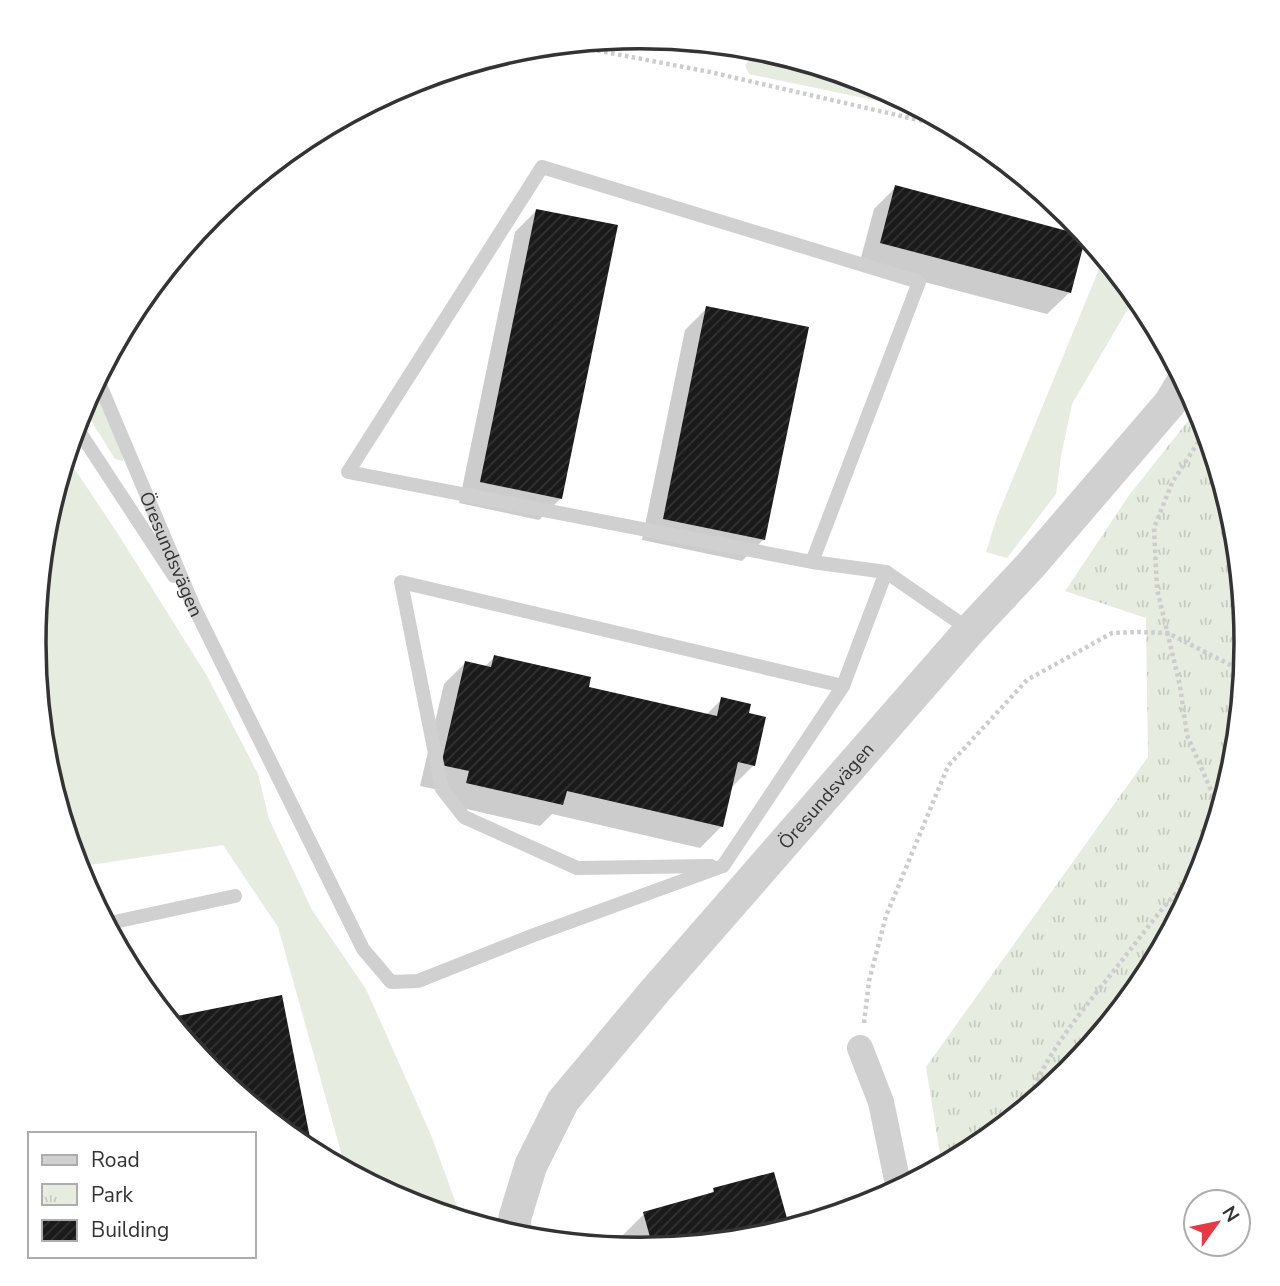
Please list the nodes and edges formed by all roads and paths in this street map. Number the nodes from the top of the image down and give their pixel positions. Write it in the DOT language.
graph roads {
  1 [pos="597,50"];
  2 [pos="927,123"];
  3 [pos="102,390"];
  4 [pos="1178,390"];
  5 [pos="83,437"];
  6 [pos="1199,441"];
  7 [pos="812,562"];
  8 [pos="886,572"];
  9 [pos="194,607"];
  10 [pos="970,630"];
  11 [pos="1168,633"];
  12 [pos="1233,667"];
  13 [pos="842,686"];
  14 [pos="1214,797"];
  15 [pos="723,866"];
  16 [pos="1180,890"];
  17 [pos="235,895"];
  18 [pos="115,922"];
  19 [pos="860,1048"];
  20 [pos="1032,1090"];
  21 [pos="897,1179"];
  22 [pos="514,1224"];
  1 -- 2 [label="path"];
  3 -- 9 [label="lane, Öresundsvägen"];
  4 -- 10 [label="street, Öresundsvägen"];
  5 -- 9 [label="lane, Öresundsvägen"];
  6 -- 11 [label="path"];
  7 -- 7 [label="lane"];
  7 -- 8 [label="lane"];
  8 -- 10 [label="lane"];
  8 -- 13 [label="lane"];
  9 -- 15 [label="lane"];
  10 -- 22 [label="street, Öresundsvägen"];
  11 -- 12 [label="path"];
  11 -- 14 [label="path"];
  11 -- 19 [label="path"];
  13 -- 15 [label="lane"];
  13 -- 15 [label="lane"];
  16 -- 20 [label="path"];
  17 -- 18 [label="lane"];
  19 -- 21 [label="street"];
}
